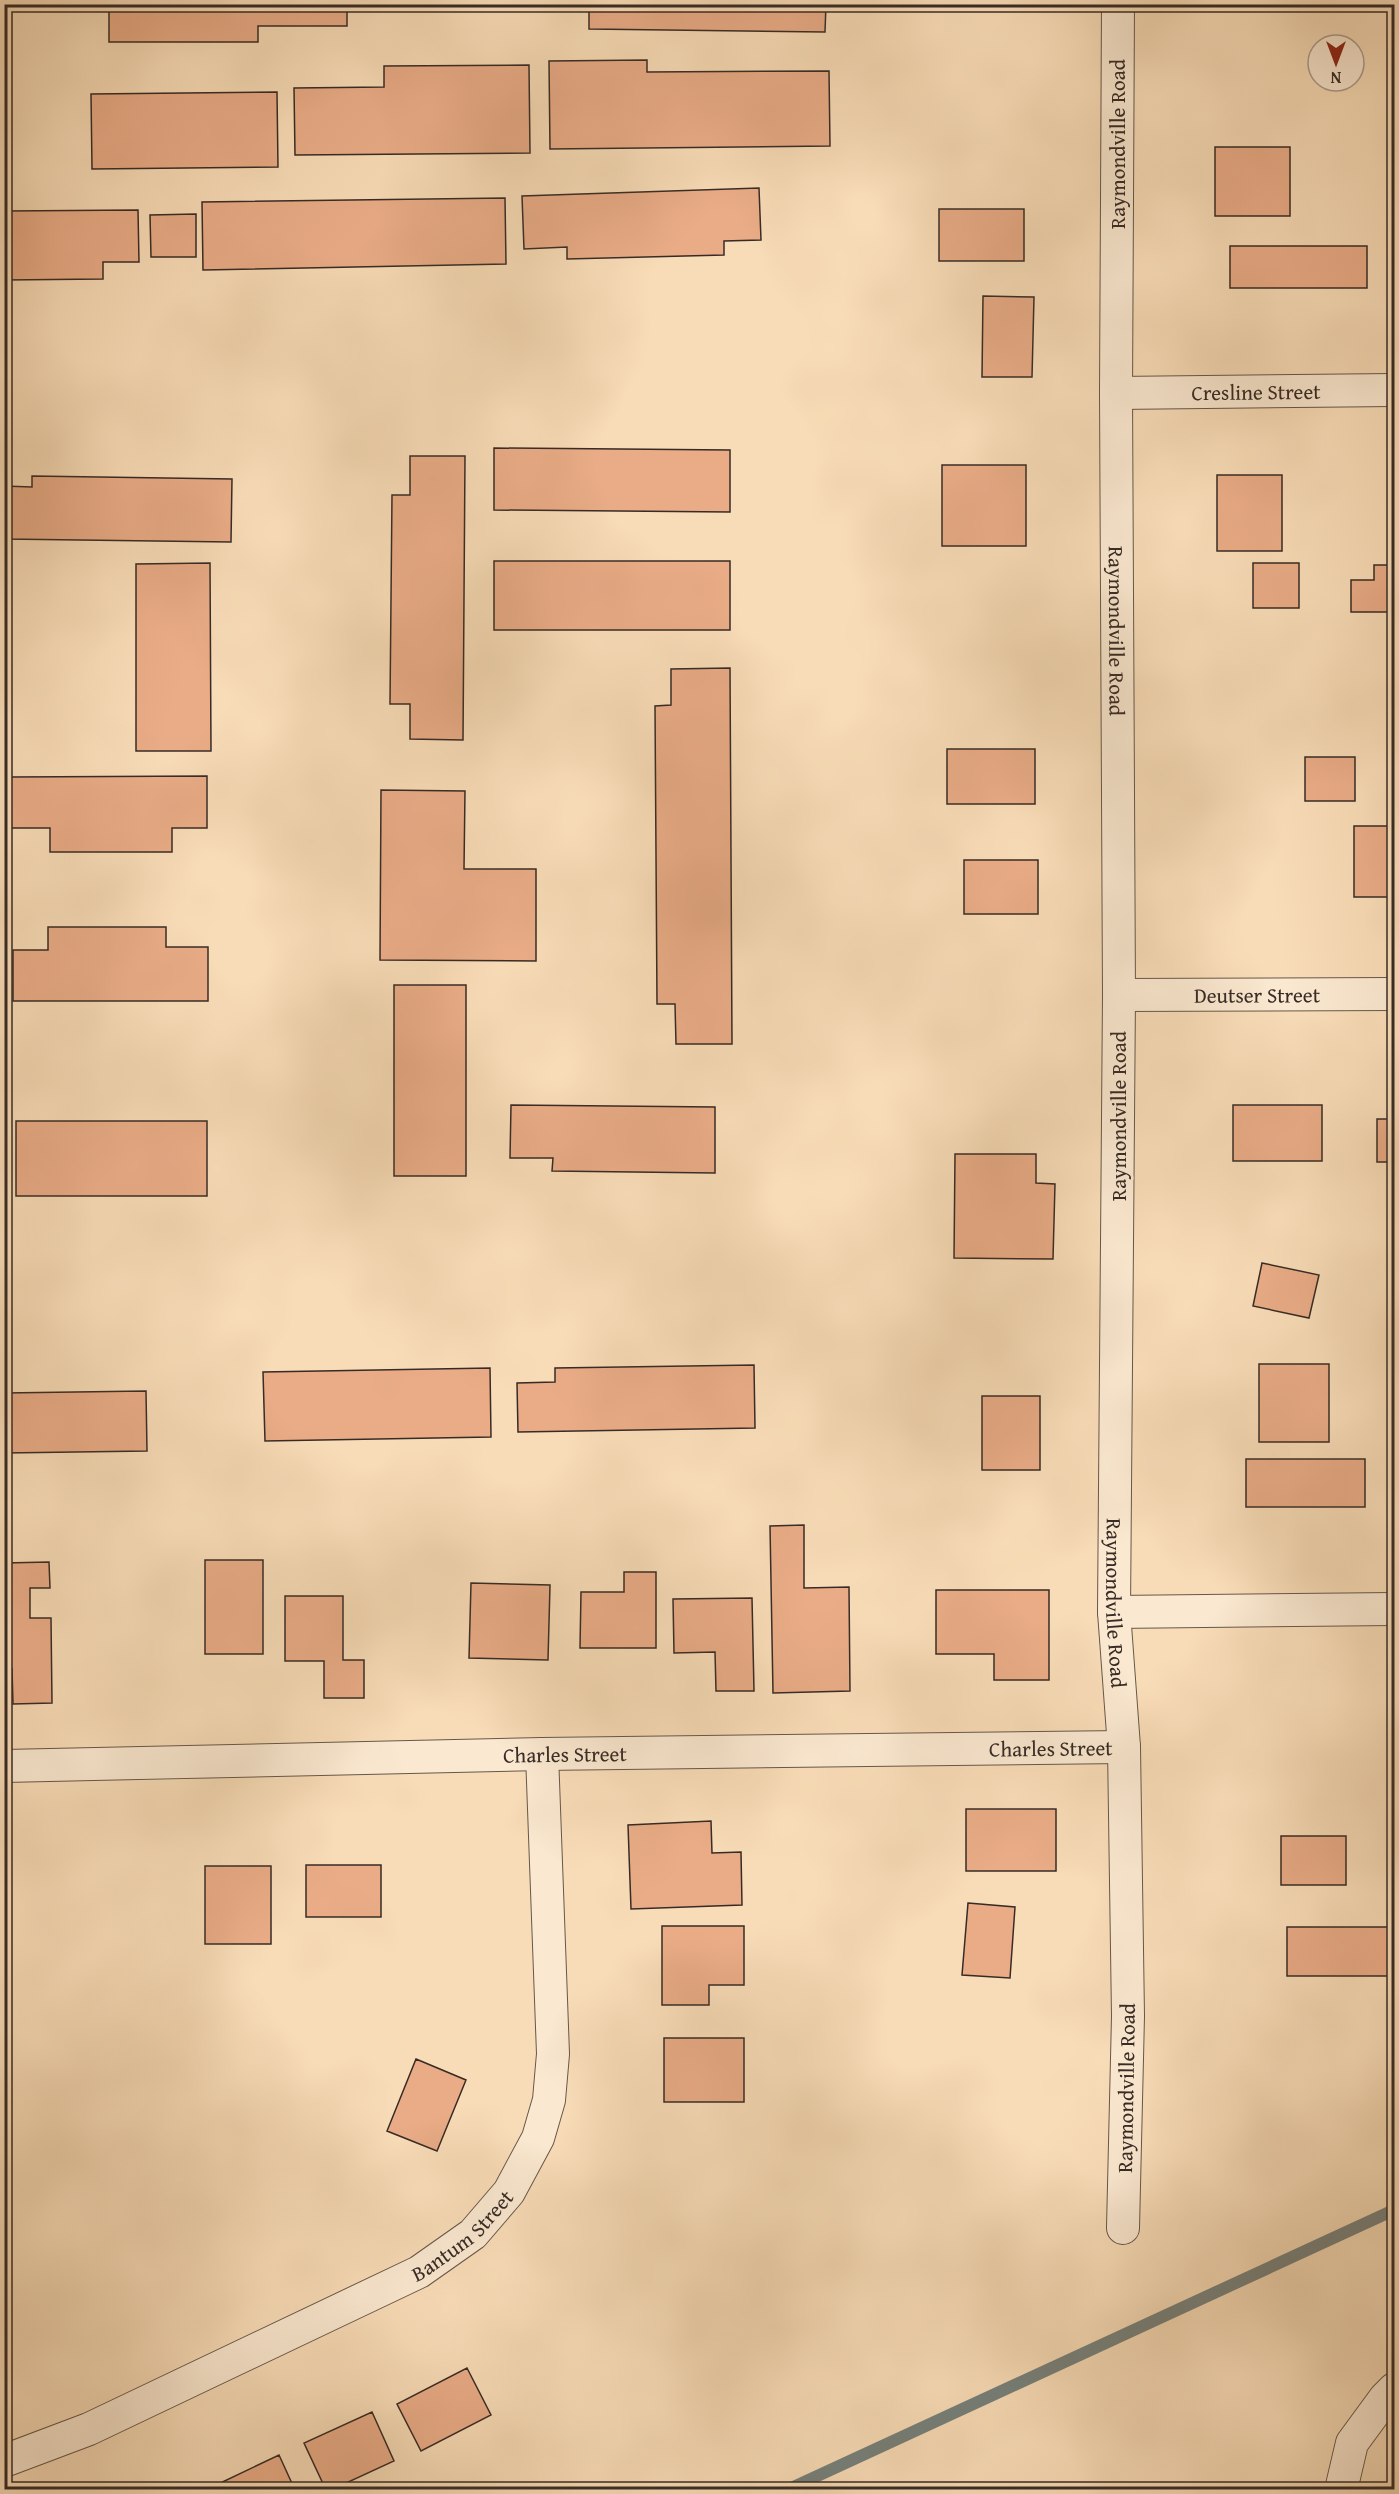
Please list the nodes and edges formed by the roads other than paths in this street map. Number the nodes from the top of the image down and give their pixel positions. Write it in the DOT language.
graph roads {
  1 [pos="1118,4"];
  2 [pos="1395,390"];
  3 [pos="1116,393"];
  4 [pos="1395,994"];
  5 [pos="1119,995"];
  6 [pos="1395,1609"];
  7 [pos="1114,1612"];
  8 [pos="1124,1747"];
  9 [pos="542,1754"];
  10 [pos="4,1766"];
  11 [pos="1123,2228"];
  12 [pos="1395,2390"];
  13 [pos="4,2461"];
  14 [pos="1341,2490"];
  1 -- 3 [label="street, Raymondville Road"];
  2 -- 3 [label="street, Cresline Street"];
  3 -- 5 [label="street, Raymondville Road"];
  4 -- 5 [label="street, Deutser Street"];
  5 -- 7 [label="street, Raymondville Road"];
  6 -- 7 [label="street"];
  7 -- 8 [label="street, Raymondville Road"];
  8 -- 9 [label="street, Charles Street"];
  8 -- 11 [label="street, Raymondville Road"];
  9 -- 10 [label="street, Charles Street"];
  9 -- 13 [label="street, Bantum Street"];
  12 -- 14 [label="street"];
}
